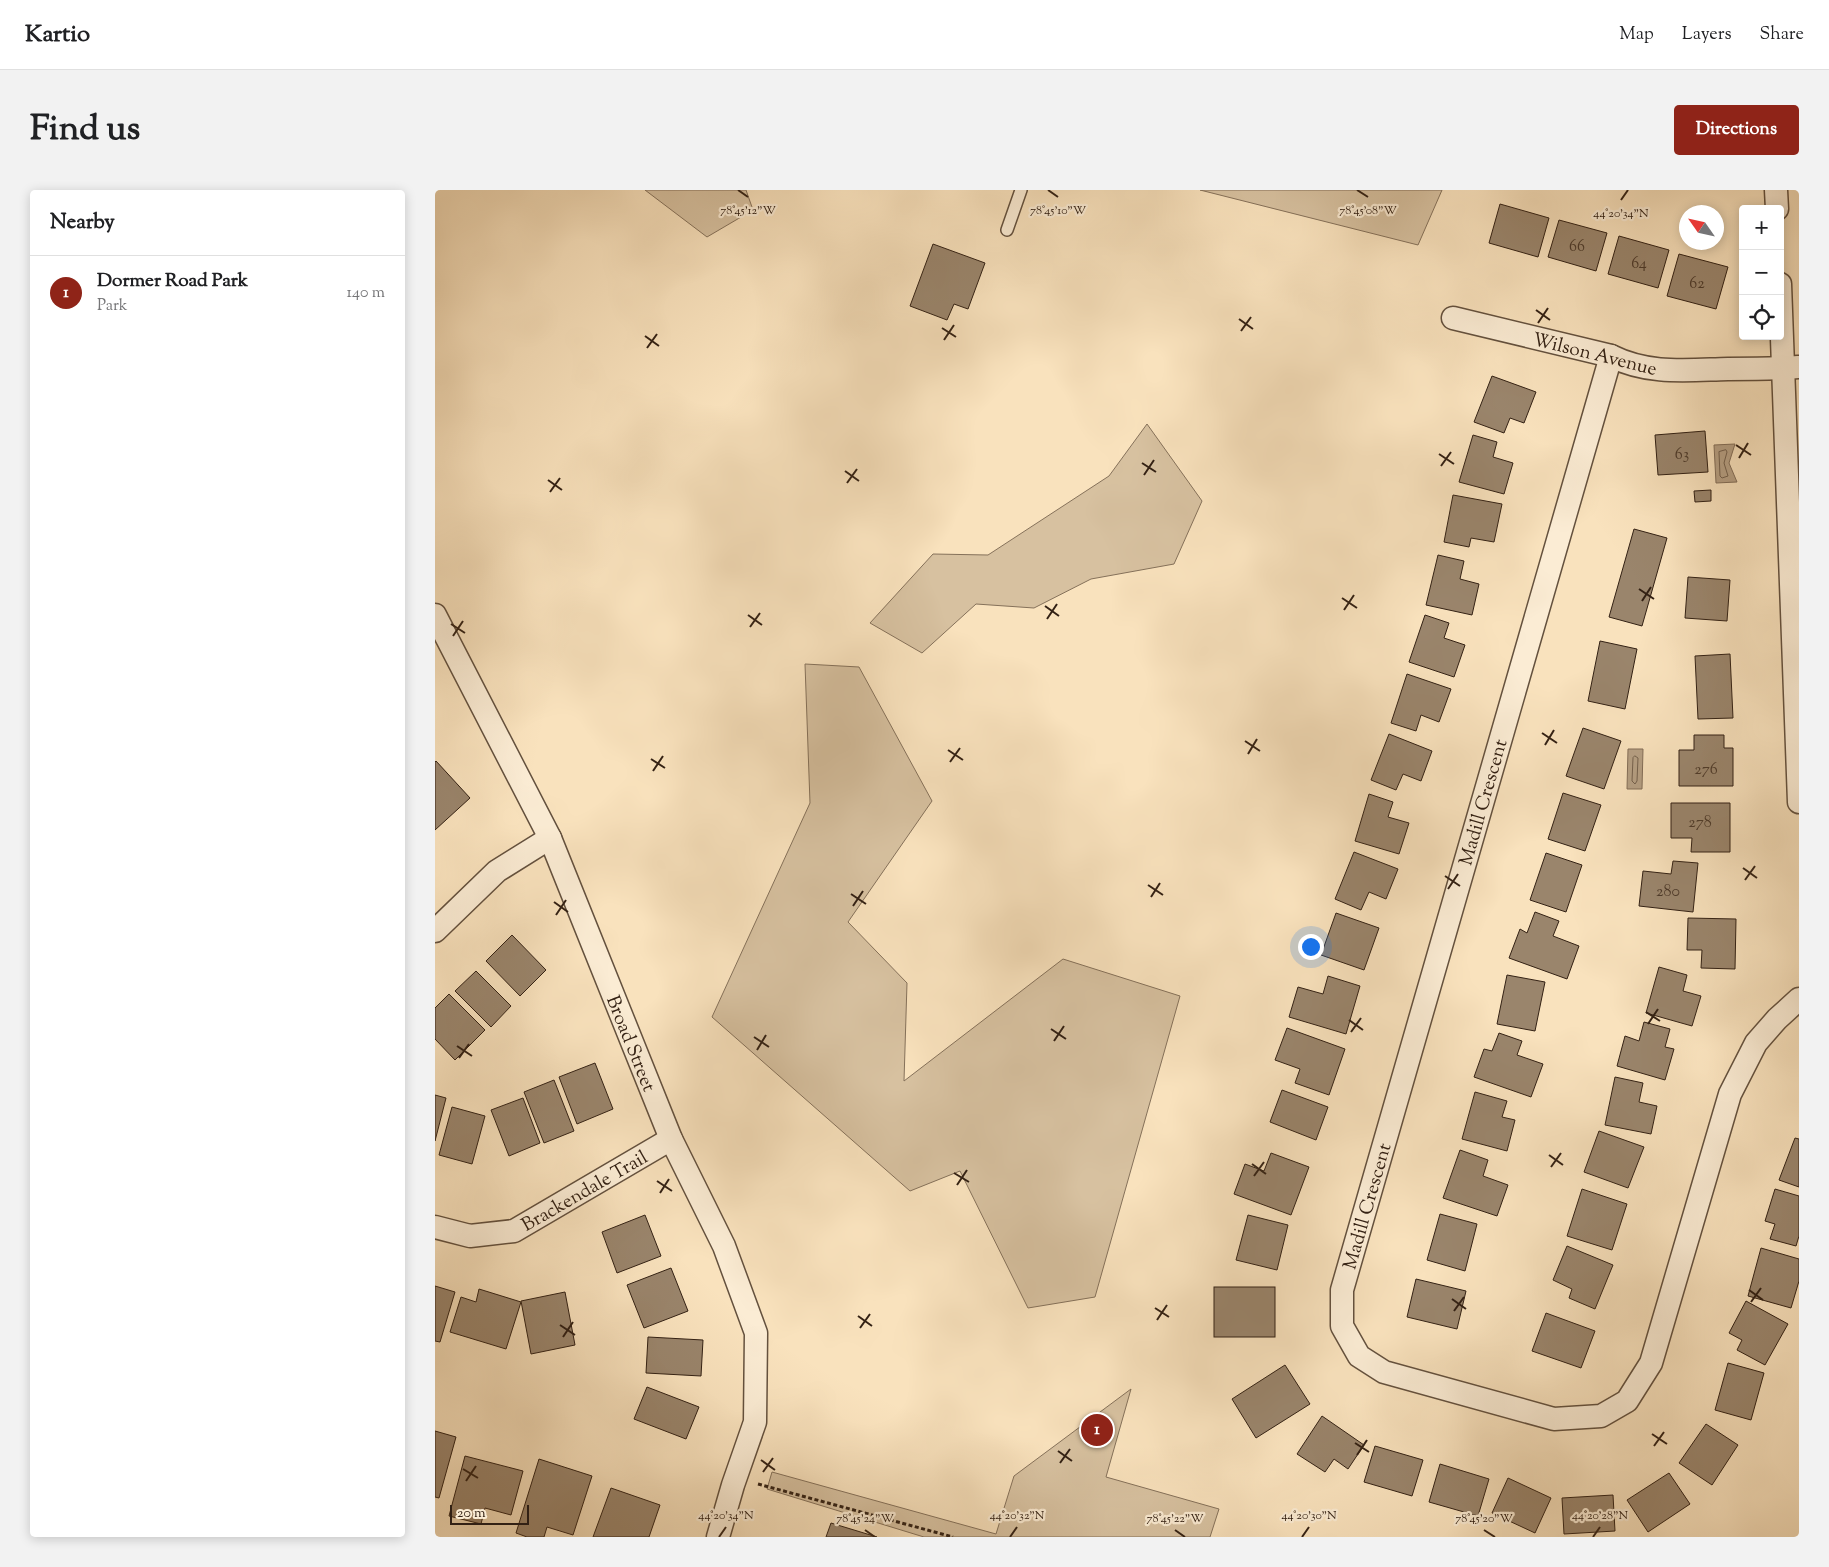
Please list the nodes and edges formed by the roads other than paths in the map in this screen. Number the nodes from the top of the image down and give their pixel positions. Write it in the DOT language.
graph roads {
  1 [pos="1021,190"];
  2 [pos="1776,190"];
  3 [pos="1777,205"];
  4 [pos="1007,230"];
  5 [pos="1782,295"];
  6 [pos="1453,318"];
  7 [pos="1611,356"];
  8 [pos="1792,367"];
  9 [pos="435,615"];
  10 [pos="1799,802"];
  11 [pos="550,838"];
  12 [pos="435,931"];
  13 [pos="1799,999"];
  14 [pos="671,1139"];
  15 [pos="435,1227"];
  16 [pos="718,1537"];
  1 -- 4 [label="lane"];
  2 -- 3 [label="street"];
  5 -- 8 [label="street"];
  6 -- 7 [label="street, Wilson Avenue"];
  7 -- 8 [label="street, Wilson Avenue"];
  7 -- 13 [label="street, Madill Crescent"];
  8 -- 10 [label="street"];
  9 -- 11 [label="street, Broad Street"];
  11 -- 12 [label="street"];
  11 -- 14 [label="street, Broad Street"];
  14 -- 15 [label="street, Brackendale Trail"];
  14 -- 16 [label="street, Broad Street"];
}
